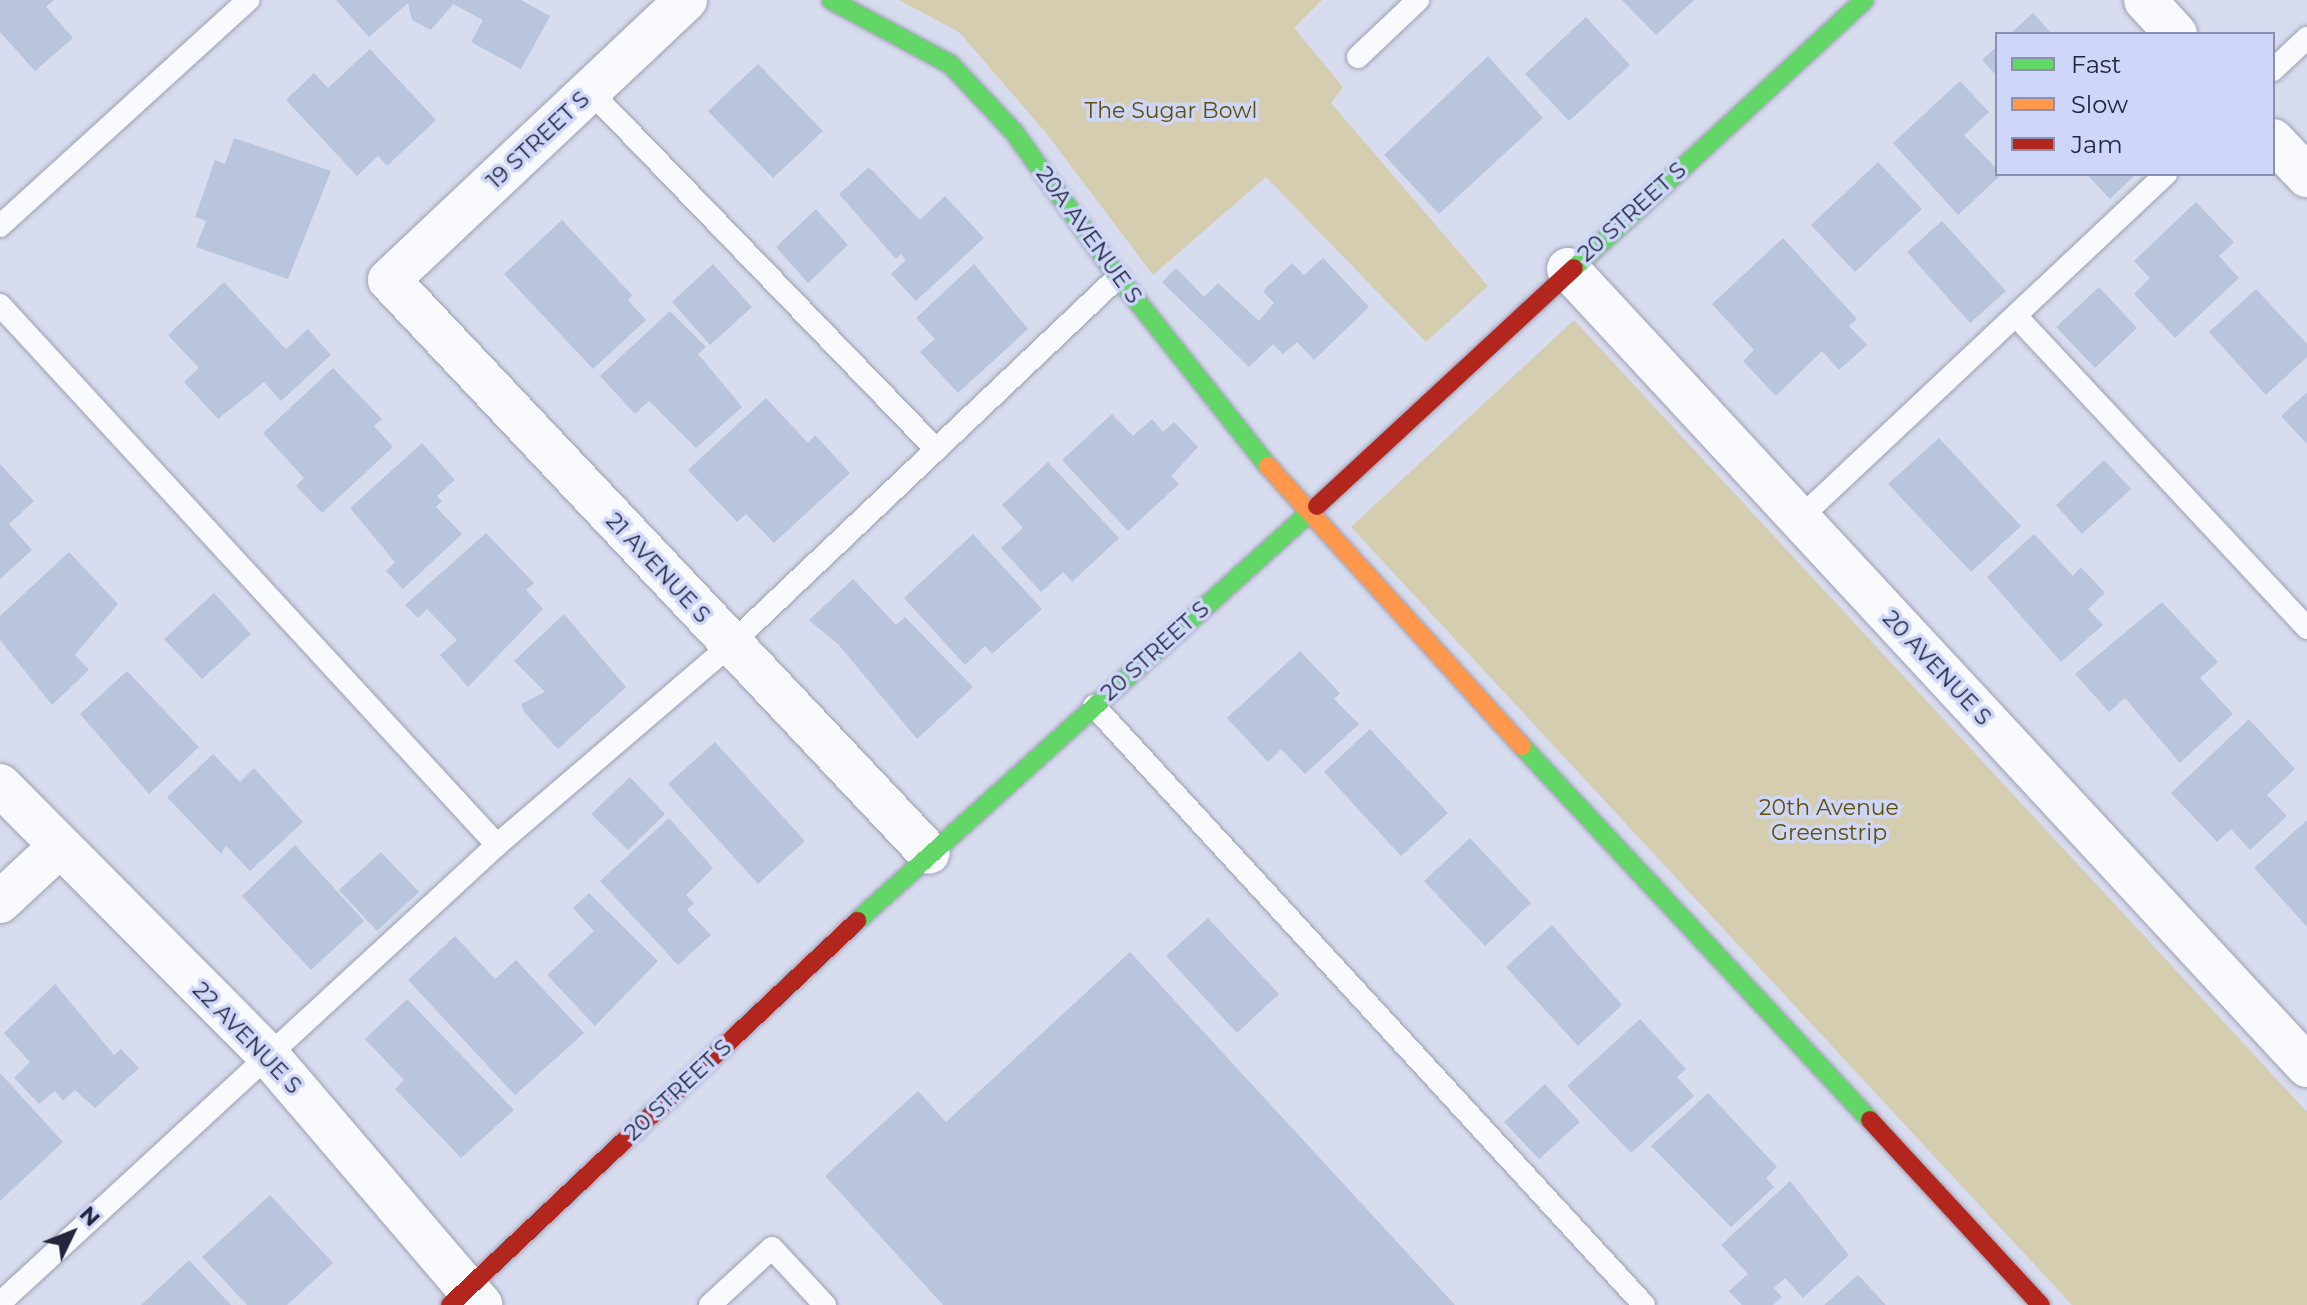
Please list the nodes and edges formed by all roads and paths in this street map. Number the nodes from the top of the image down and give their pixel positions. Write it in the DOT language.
graph roads {
  1 [pos="248,0"];
  2 [pos="686,0"];
  3 [pos="831,0"];
  4 [pos="1418,0"];
  5 [pos="1864,0"];
  6 [pos="2145,0"];
  7 [pos="2174,32"];
  8 [pos="2307,38"];
  9 [pos="1358,57"];
  10 [pos="2275,68"];
  11 [pos="590,91"];
  12 [pos="2275,142"];
  13 [pos="2164,176"];
  14 [pos="2307,176"];
  15 [pos="0,226"];
  16 [pos="1568,269"];
  17 [pos="1118,277"];
  18 [pos="389,280"];
  19 [pos="0,305"];
  20 [pos="2018,318"];
  21 [pos="936,449"];
  22 [pos="1307,515"];
  23 [pos="1799,519"];
  24 [pos="2307,628"];
  25 [pos="730,645"];
  26 [pos="1094,706"];
  27 [pos="0,785"];
  28 [pos="497,845"];
  29 [pos="58,848"];
  30 [pos="929,853"];
  31 [pos="0,902"];
  32 [pos="267,1054"];
  33 [pos="2307,1066"];
  34 [pos="465,1300"];
  35 [pos="0,1303"];
  36 [pos="710,1305"];
  37 [pos="825,1305"];
  38 [pos="1644,1305"];
  39 [pos="2041,1305"];
  1 -- 15 [label="lane"];
  2 -- 11 [label="street, 19 STREET S"];
  3 -- 17 [label="street, 20A AVENUE S"];
  4 -- 9 [label="lane"];
  5 -- 16 [label="street, 20 STREET S"];
  6 -- 7 [label="street"];
  8 -- 10 [label="lane"];
  11 -- 18 [label="street, 19 STREET S"];
  11 -- 21 [label="lane"];
  12 -- 14 [label="street"];
  13 -- 20 [label="lane"];
  16 -- 22 [label="street, 20 STREET S"];
  16 -- 23 [label="street, 20 AVENUE S"];
  17 -- 21 [label="lane"];
  17 -- 22 [label="street, 20A AVENUE S"];
  18 -- 25 [label="street, 21 AVENUE S"];
  19 -- 28 [label="lane"];
  20 -- 23 [label="lane"];
  20 -- 24 [label="lane"];
  21 -- 25 [label="lane"];
  22 -- 26 [label="street, 20 STREET S"];
  22 -- 39 [label="street"];
  23 -- 33 [label="street, 20 AVENUE S"];
  25 -- 28 [label="lane"];
  25 -- 30 [label="street, 21 AVENUE S"];
  26 -- 30 [label="street, 20 STREET S"];
  26 -- 38 [label="lane"];
  27 -- 29 [label="street, 22 AVENUE S"];
  28 -- 32 [label="lane"];
  29 -- 31 [label="street"];
  29 -- 32 [label="street, 22 AVENUE S"];
  30 -- 34 [label="street, 20 STREET S"];
  32 -- 34 [label="street, 22 AVENUE S"];
  32 -- 35 [label="lane"];
  36 -- 37 [label="lane"];
}
